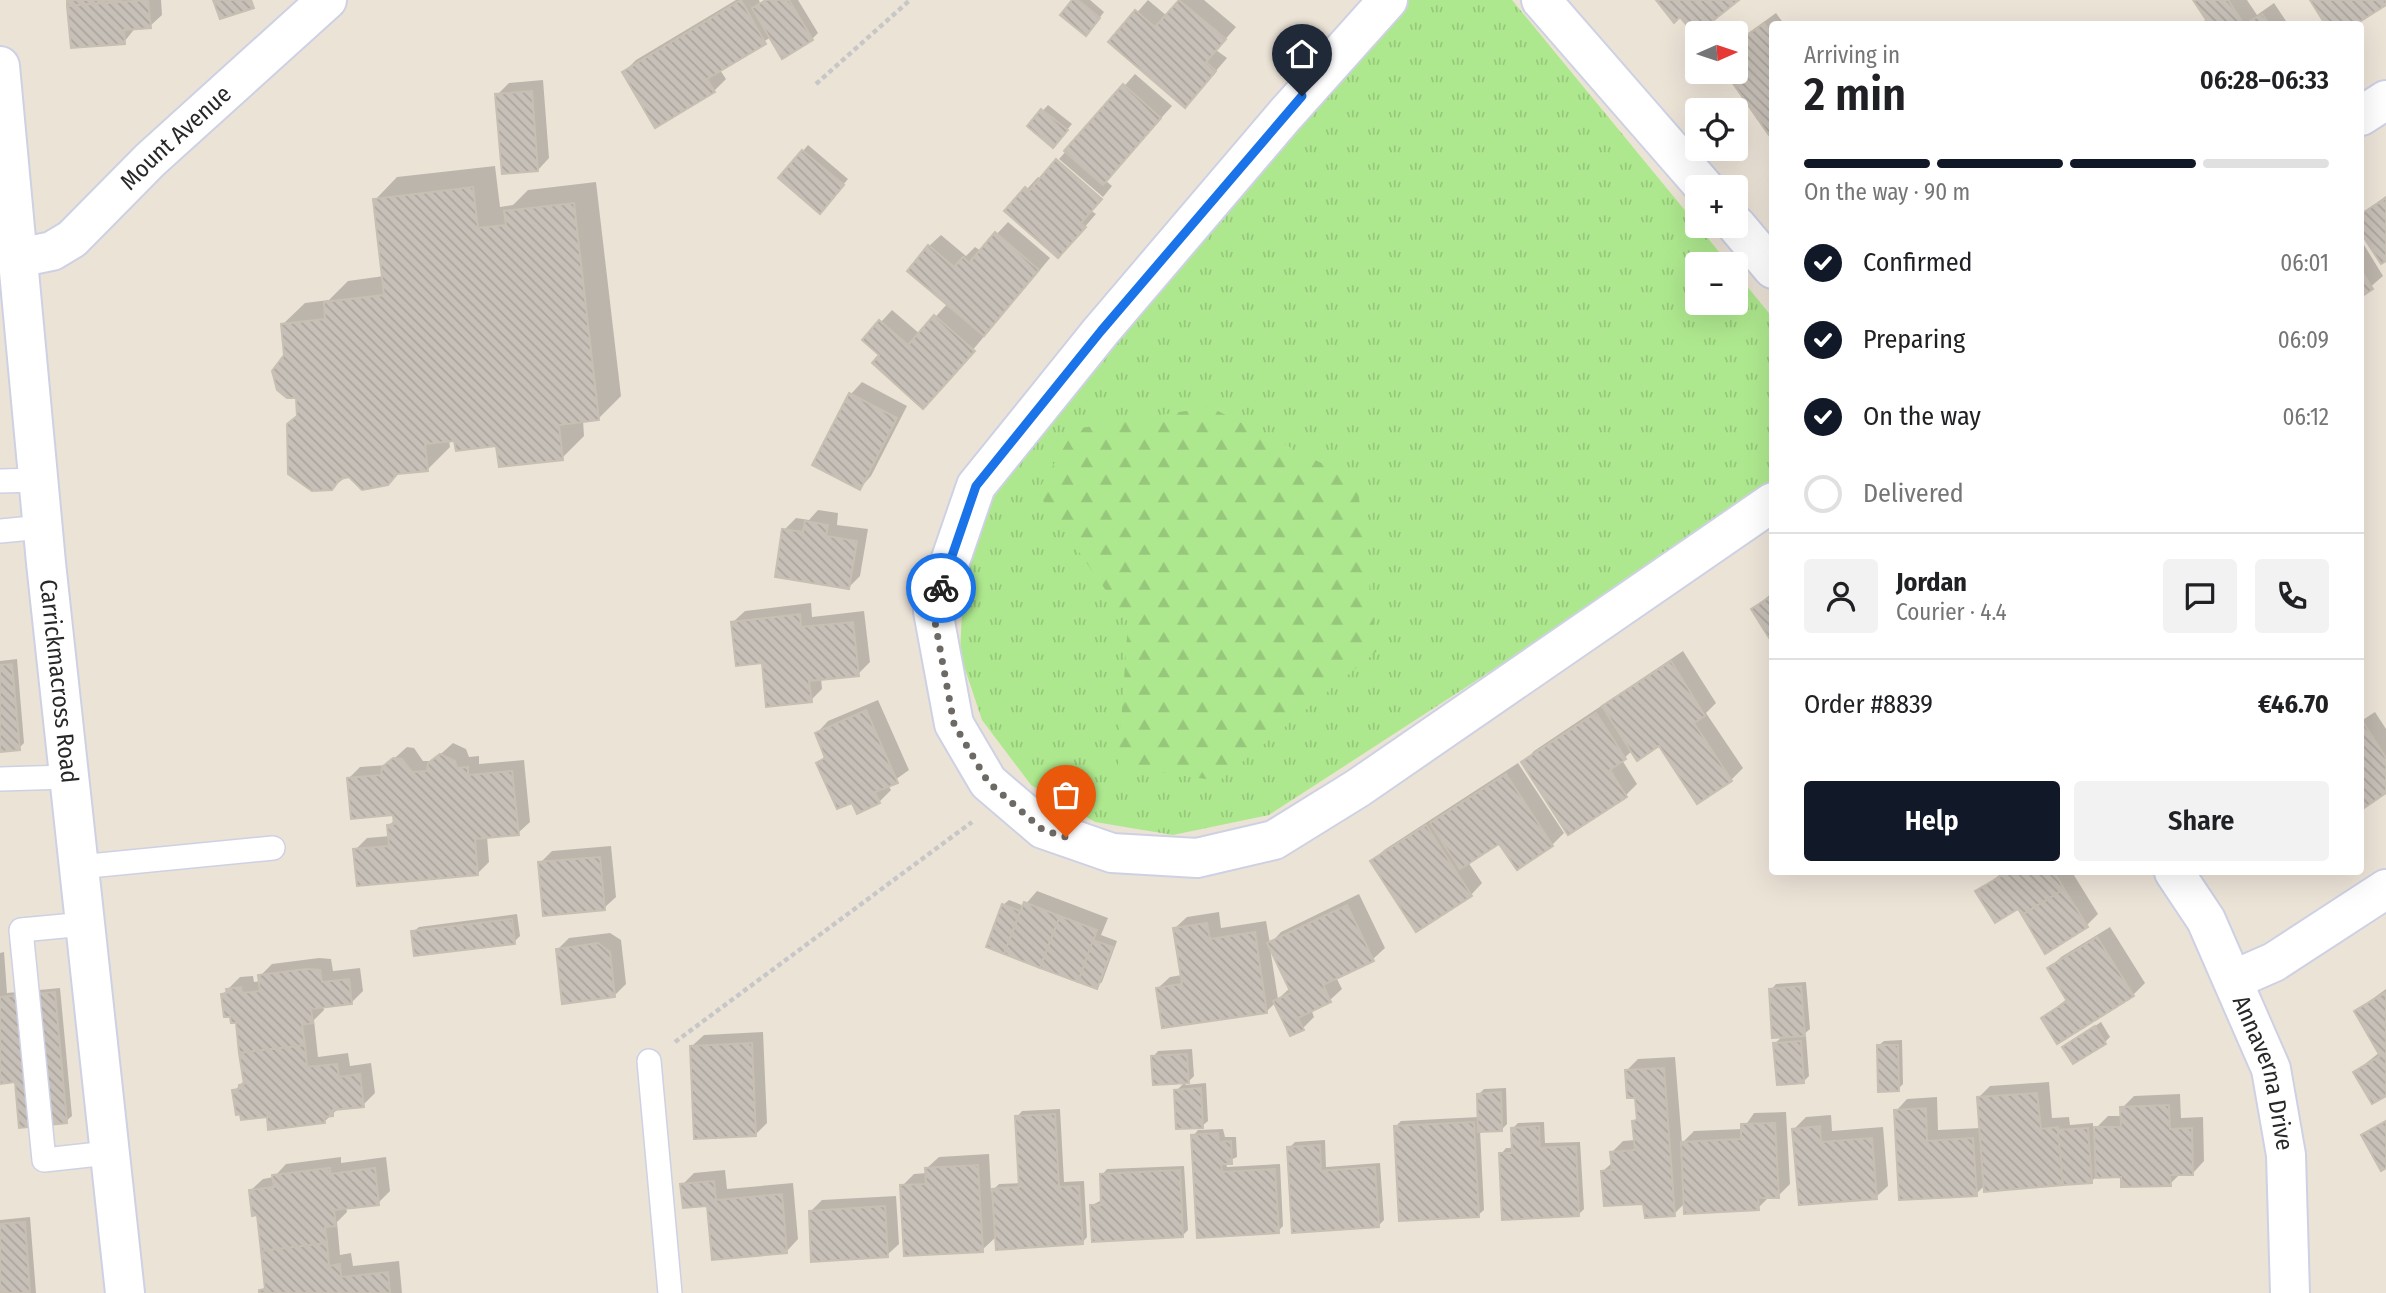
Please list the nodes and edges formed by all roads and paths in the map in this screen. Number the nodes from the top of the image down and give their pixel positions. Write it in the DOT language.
graph roads {
  1 [pos="327,0"];
  2 [pos="910,0"];
  3 [pos="1388,0"];
  4 [pos="1541,0"];
  5 [pos="0,66"];
  6 [pos="816,84"];
  7 [pos="2386,100"];
  8 [pos="2364,114"];
  9 [pos="1694,175"];
  10 [pos="1747,238"];
  11 [pos="18,258"];
  12 [pos="1769,264"];
  13 [pos="38,480"];
  14 [pos="0,481"];
  15 [pos="1769,505"];
  16 [pos="42,527"];
  17 [pos="0,531"];
  18 [pos="68,777"];
  19 [pos="0,779"];
  20 [pos="1005,797"];
  21 [pos="273,848"];
  22 [pos="79,867"];
  23 [pos="2176,875"];
  24 [pos="2386,889"];
  25 [pos="85,924"];
  26 [pos="2233,980"];
  27 [pos="649,1061"];
  28 [pos="108,1153"];
  29 [pos="125,1293"];
  30 [pos="670,1293"];
  31 [pos="2290,1293"];
  1 -- 11 [label="street, Mount Avenue"];
  2 -- 6 [label="path"];
  3 -- 20 [label="street"];
  4 -- 9 [label="street"];
  5 -- 11 [label="street, Carrickmacross Road"];
  7 -- 8 [label="street"];
  10 -- 12 [label="street"];
  11 -- 13 [label="street, Carrickmacross Road"];
  13 -- 14 [label="lane"];
  13 -- 16 [label="street, Carrickmacross Road"];
  15 -- 20 [label="street"];
  16 -- 17 [label="lane"];
  16 -- 18 [label="street, Carrickmacross Road"];
  18 -- 19 [label="lane"];
  18 -- 22 [label="street, Carrickmacross Road"];
  20 -- 27 [label="path"];
  21 -- 22 [label="lane"];
  22 -- 25 [label="street, Carrickmacross Road"];
  23 -- 26 [label="street, Annaverna Drive"];
  24 -- 26 [label="street"];
  25 -- 28 [label="street, Carrickmacross Road"];
  25 -- 28 [label="lane"];
  26 -- 31 [label="street, Annaverna Drive"];
  27 -- 30 [label="lane"];
  28 -- 29 [label="street, Carrickmacross Road"];
}
